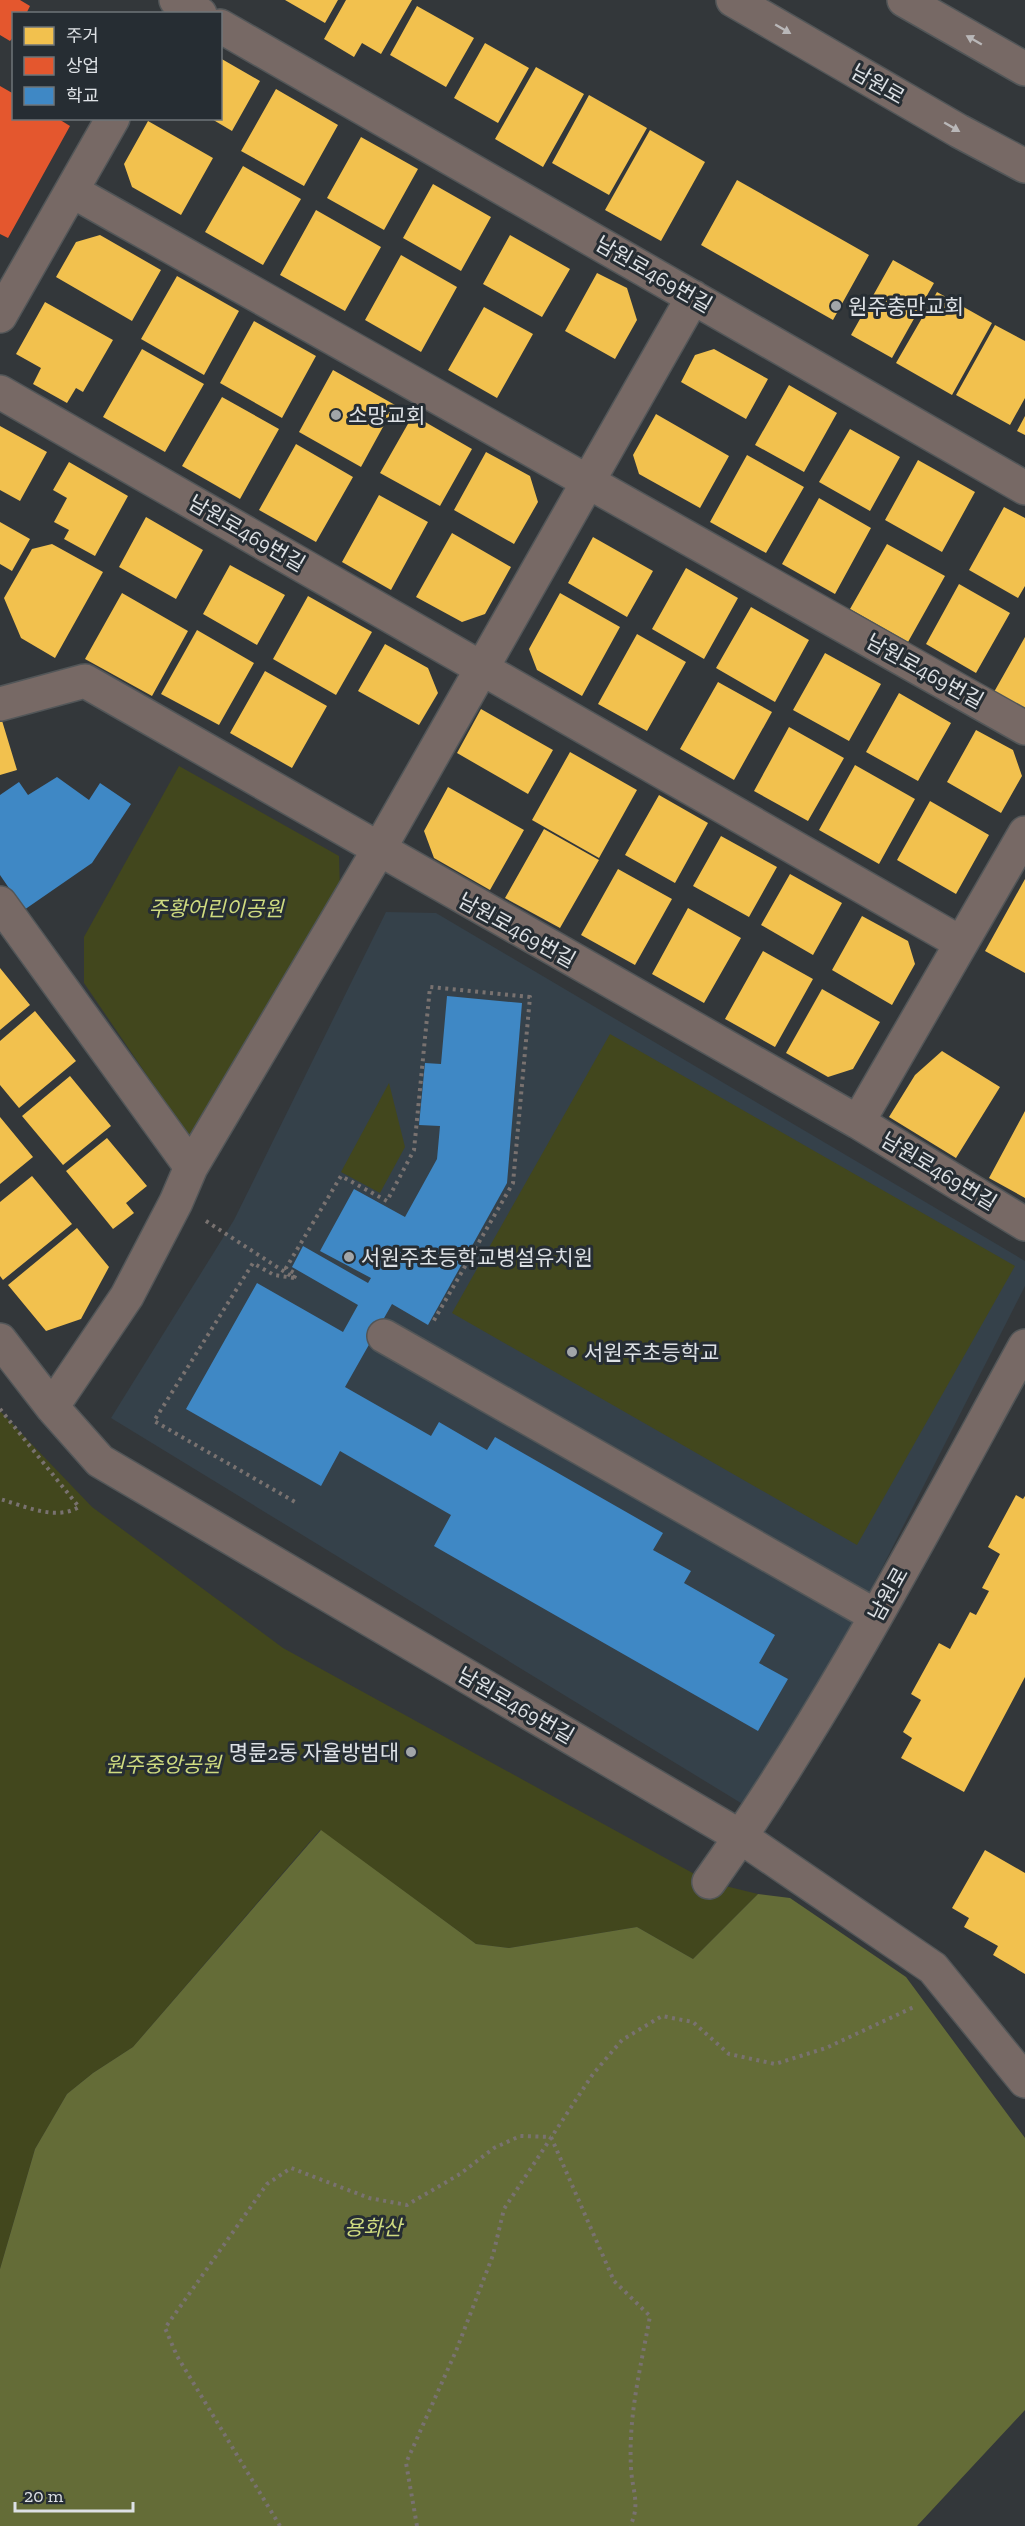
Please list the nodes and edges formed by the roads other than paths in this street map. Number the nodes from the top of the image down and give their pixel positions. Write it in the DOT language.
graph roads {
  1 [pos="732,0"];
  2 [pos="904,0"];
  3 [pos="222,27"];
  4 [pos="1025,69"];
  5 [pos="112,120"];
  6 [pos="1025,166"];
  7 [pos="72,191"];
  8 [pos="693,297"];
  9 [pos="0,316"];
  10 [pos="0,392"];
  11 [pos="587,480"];
  12 [pos="1025,488"];
  13 [pos="481,667"];
  14 [pos="0,704"];
  15 [pos="1025,728"];
  16 [pos="1025,833"];
  17 [pos="378,851"];
  18 [pos="0,903"];
  19 [pos="961,943"];
  20 [pos="858,1122"];
  21 [pos="190,1167"];
  22 [pos="1025,1224"];
  23 [pos="384,1335"];
  24 [pos="0,1340"];
  25 [pos="1025,1346"];
  26 [pos="52,1407"];
  27 [pos="876,1616"];
  28 [pos="741,1837"];
  29 [pos="709,1882"];
  30 [pos="1025,2081"];
  1 -- 6 [label="street, 남원로, one-way"];
  4 -- 2 [label="street, one-way"];
  3 -- 8 [label="street, 남원로469번길"];
  5 -- 7 [label="street"];
  7 -- 9 [label="street"];
  7 -- 11 [label="street, 남원로469번길"];
  8 -- 11 [label="street"];
  8 -- 12 [label="street, 남원로469번길"];
  10 -- 13 [label="street, 남원로469번길"];
  11 -- 13 [label="street"];
  11 -- 15 [label="street, 남원로469번길"];
  13 -- 17 [label="street"];
  13 -- 19 [label="street, 남원로469번길"];
  14 -- 17 [label="street, 남원로469번길"];
  16 -- 19 [label="street"];
  17 -- 20 [label="street, 남원로469번길"];
  17 -- 21 [label="street"];
  18 -- 21 [label="street"];
  19 -- 20 [label="street"];
  20 -- 22 [label="street, 남원로469번길"];
  21 -- 26 [label="street"];
  23 -- 27 [label="street"];
  24 -- 26 [label="street, 남원로469번길"];
  25 -- 27 [label="street, 남원로"];
  26 -- 28 [label="street, 남원로469번길"];
  27 -- 28 [label="street, 남원로"];
  28 -- 29 [label="street, 남원로"];
  28 -- 30 [label="street, 남원로469번길"];
}
